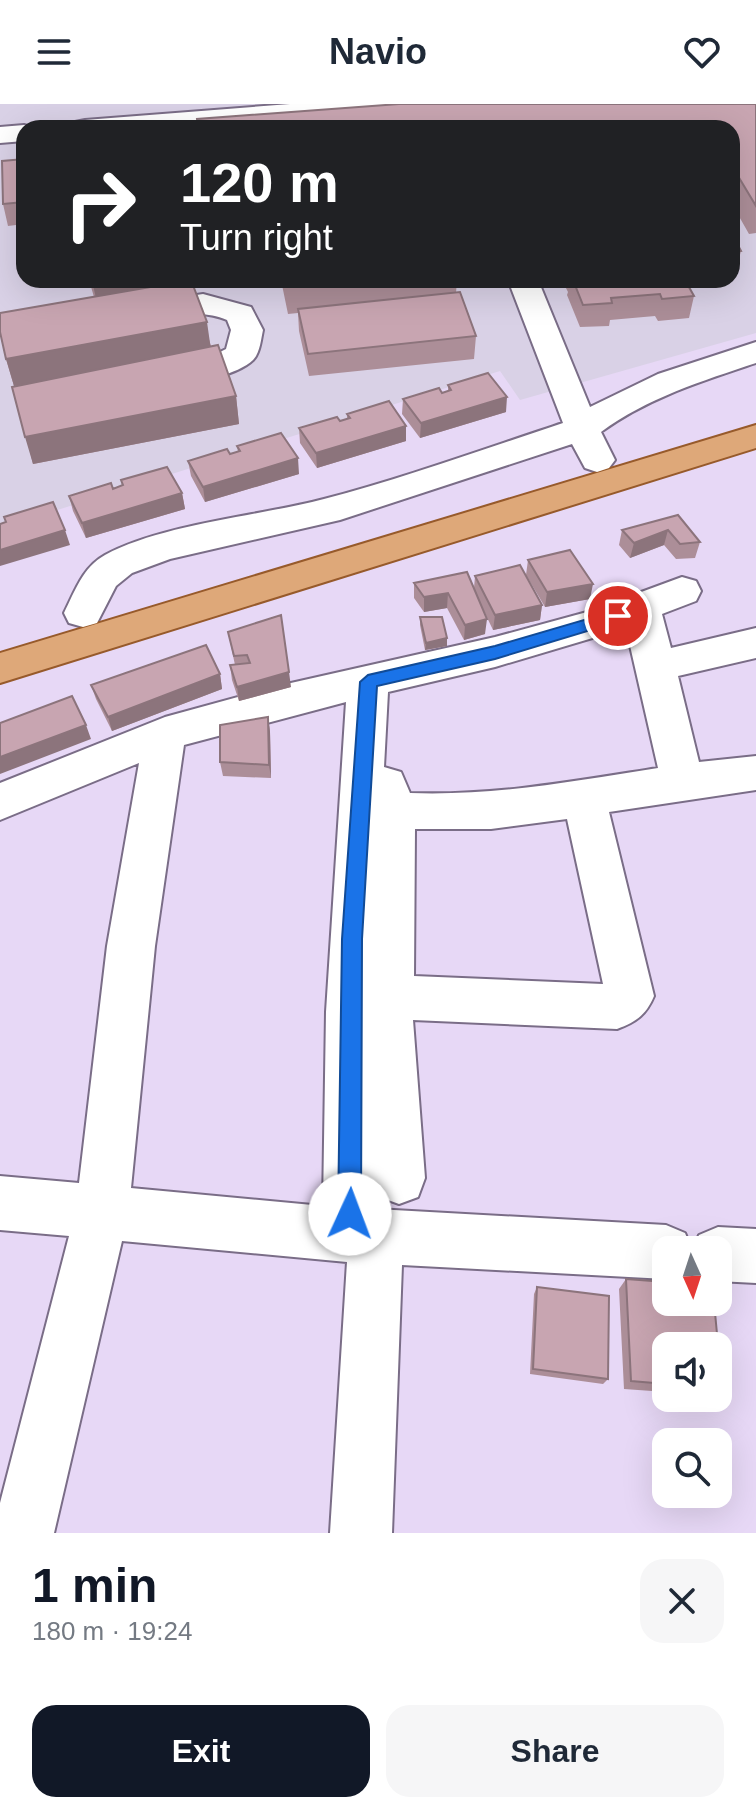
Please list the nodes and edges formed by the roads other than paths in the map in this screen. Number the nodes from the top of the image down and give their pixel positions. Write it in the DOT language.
graph roads {
  1 [pos="389,104"];
  2 [pos="186,120"];
  3 [pos="526,288"];
  4 [pos="107,317"];
  5 [pos="756,352"];
  6 [pos="144,381"];
  7 [pos="756,411"];
  8 [pos="756,436"];
  9 [pos="589,444"];
  10 [pos="682,591"];
  11 [pos="641,607"];
  12 [pos="0,638"];
  13 [pos="756,643"];
  14 [pos="657,666"];
  15 [pos="0,668"];
  16 [pos="367,704"];
  17 [pos="165,734"];
  18 [pos="756,773"];
  19 [pos="683,782"];
  20 [pos="584,797"];
  21 [pos="0,802"];
  22 [pos="393,810"];
  23 [pos="390,993"];
  24 [pos="399,1178"];
  25 [pos="0,1203"];
  26 [pos="102,1214"];
  27 [pos="362,1235"];
  28 [pos="652,1251"];
  29 [pos="732,1255"];
  30 [pos="756,1256"];
  31 [pos="23,1533"];
  32 [pos="361,1533"];
  1 -- 2 [label="street"];
  3 -- 9 [label="street"];
  4 -- 6 [label="street"];
  5 -- 9 [label="street"];
  7 -- 9 [label="main road"];
  8 -- 15 [label="main road"];
  9 -- 12 [label="main road"];
  10 -- 11 [label="street"];
  11 -- 14 [label="street"];
  11 -- 16 [label="street"];
  13 -- 14 [label="street"];
  14 -- 19 [label="street"];
  16 -- 17 [label="street"];
  16 -- 22 [label="street"];
  16 -- 27 [label="street"];
  17 -- 21 [label="street"];
  17 -- 26 [label="street"];
  18 -- 19 [label="street"];
  19 -- 20 [label="street"];
  20 -- 22 [label="street"];
  20 -- 23 [label="street"];
  22 -- 23 [label="street"];
  23 -- 24 [label="street"];
  25 -- 26 [label="street"];
  26 -- 27 [label="street"];
  26 -- 31 [label="street"];
  27 -- 28 [label="street"];
  27 -- 32 [label="street"];
  29 -- 30 [label="street"];
}
